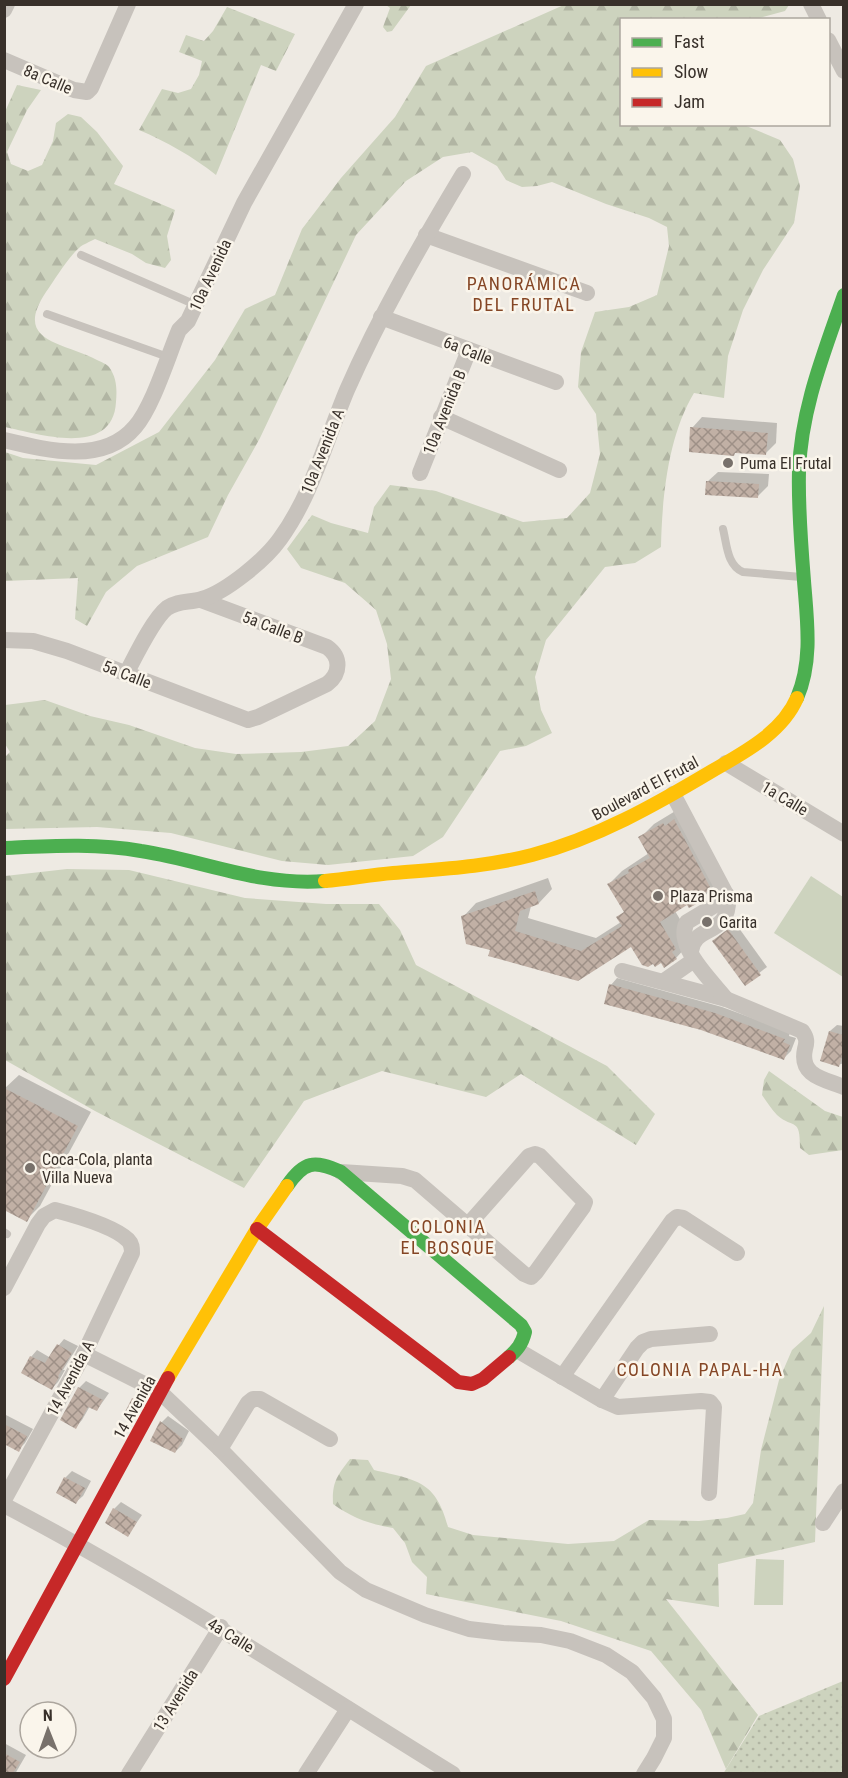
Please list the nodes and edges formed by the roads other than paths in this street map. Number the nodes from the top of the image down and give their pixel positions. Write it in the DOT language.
graph roads {
  1 [pos="7,4"];
  2 [pos="128,4"];
  3 [pos="356,4"];
  4 [pos="811,4"];
  5 [pos="4,10"];
  6 [pos="818,18"];
  7 [pos="830,44"];
  8 [pos="4,60"];
  9 [pos="843,71"];
  10 [pos="463,174"];
  11 [pos="426,235"];
  12 [pos="81,255"];
  13 [pos="587,293"];
  14 [pos="843,295"];
  15 [pos="196,305"];
  16 [pos="47,314"];
  17 [pos="381,316"];
  18 [pos="469,350"];
  19 [pos="168,357"];
  20 [pos="556,382"];
  21 [pos="441,417"];
  22 [pos="4,440"];
  23 [pos="559,470"];
  24 [pos="420,473"];
  25 [pos="723,529"];
  26 [pos="804,577"];
  27 [pos="201,600"];
  28 [pos="4,640"];
  29 [pos="126,674"];
  30 [pos="248,720"];
  31 [pos="726,763"];
  32 [pos="673,794"];
  33 [pos="843,834"];
  34 [pos="4,848"];
  35 [pos="692,955"];
  36 [pos="622,971"];
  37 [pos="664,981"];
  38 [pos="726,999"];
  39 [pos="843,1087"];
  40 [pos="341,1172"];
  41 [pos="468,1225"];
  42 [pos="257,1229"];
  43 [pos="736,1253"];
  44 [pos="4,1288"];
  45 [pos="710,1334"];
  46 [pos="517,1350"];
  47 [pos="84,1354"];
  48 [pos="562,1377"];
  49 [pos="160,1392"];
  50 [pos="602,1400"];
  51 [pos="330,1439"];
  52 [pos="220,1449"];
  53 [pos="843,1491"];
  54 [pos="709,1493"];
  55 [pos="4,1502"];
  56 [pos="822,1523"];
  57 [pos="79,1544"];
  58 [pos="221,1627"];
  59 [pos="4,1679"];
  60 [pos="348,1709"];
  61 [pos="129,1773"];
  62 [pos="306,1773"];
  63 [pos="453,1773"];
  64 [pos="644,1773"];
  1 -- 5 [label="street"];
  2 -- 8 [label="street, 8a Calle"];
  3 -- 15 [label="street, 10a Avenida"];
  4 -- 6 [label="street"];
  7 -- 9 [label="street"];
  10 -- 11 [label="street, 10a Avenida A"];
  11 -- 13 [label="street"];
  11 -- 17 [label="street, 10a Avenida A"];
  12 -- 15 [label="lane"];
  14 -- 26 [label="main road, Boulevard El Frutal"];
  15 -- 19 [label="street, 10a Avenida"];
  16 -- 19 [label="lane"];
  17 -- 18 [label="street, 6a Calle"];
  17 -- 27 [label="street, 10a Avenida A"];
  18 -- 20 [label="street, 6a Calle"];
  18 -- 21 [label="street, 10a Avenida B"];
  19 -- 22 [label="street, 10a Avenida"];
  21 -- 23 [label="street"];
  21 -- 24 [label="street, 10a Avenida B"];
  25 -- 26 [label="lane"];
  26 -- 31 [label="main road, Boulevard El Frutal"];
  27 -- 29 [label="street, 10a Avenida A"];
  27 -- 30 [label="street, 5a Calle B"];
  28 -- 29 [label="street, 5a Calle"];
  29 -- 30 [label="street, 5a Calle"];
  31 -- 32 [label="main road, Boulevard El Frutal"];
  31 -- 33 [label="street, 1a Calle"];
  32 -- 34 [label="main road, Boulevard El Frutal"];
  32 -- 35 [label="street"];
  35 -- 37 [label="street"];
  35 -- 38 [label="street"];
  36 -- 37 [label="street"];
  37 -- 38 [label="street"];
  38 -- 39 [label="street"];
  40 -- 41 [label="street"];
  40 -- 42 [label="main road, 14 Avenida"];
  40 -- 46 [label="main road"];
  41 -- 41 [label="street"];
  42 -- 46 [label="main road"];
  42 -- 49 [label="main road, 14 Avenida"];
  43 -- 48 [label="street"];
  44 -- 47 [label="street, 14 Avenida A"];
  45 -- 50 [label="street"];
  46 -- 48 [label="street"];
  47 -- 49 [label="street"];
  47 -- 55 [label="street, 14 Avenida A"];
  48 -- 50 [label="street"];
  49 -- 52 [label="street"];
  49 -- 57 [label="main road, 14 Avenida"];
  50 -- 54 [label="street"];
  51 -- 52 [label="street"];
  52 -- 64 [label="street"];
  53 -- 56 [label="street"];
  55 -- 57 [label="street, 4a Calle"];
  57 -- 58 [label="street, 4a Calle"];
  57 -- 59 [label="main road, 14 Avenida"];
  58 -- 60 [label="street, 4a Calle"];
  58 -- 61 [label="street, 13 Avenida"];
  60 -- 62 [label="street"];
  60 -- 63 [label="street, 4a Calle"];
}
